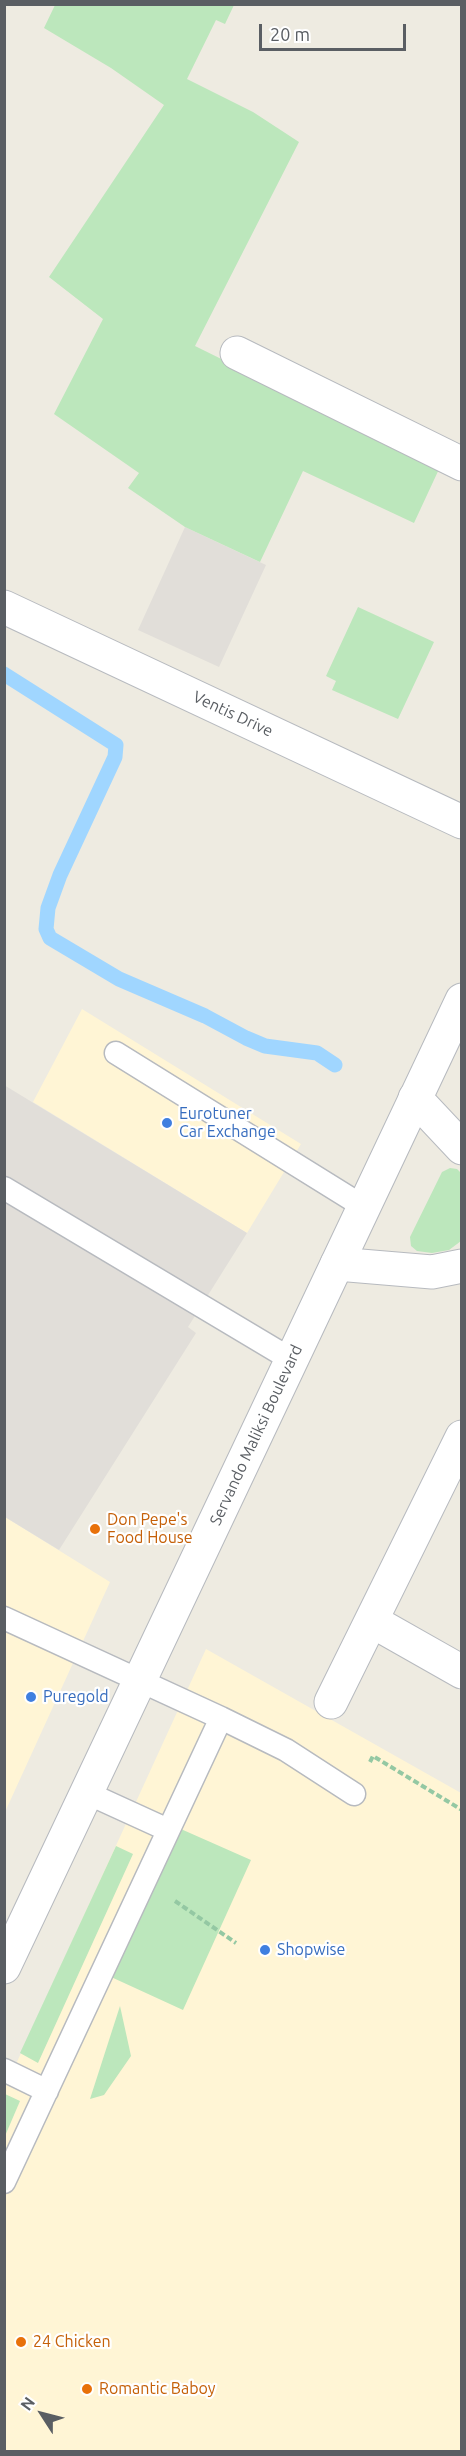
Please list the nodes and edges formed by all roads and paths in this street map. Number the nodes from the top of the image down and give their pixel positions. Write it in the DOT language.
graph roads {
  1 [pos="237,353"];
  2 [pos="462,464"];
  3 [pos="4,607"];
  4 [pos="462,822"];
  5 [pos="462,1000"];
  6 [pos="453,1044"];
  7 [pos="116,1053"];
  8 [pos="415,1098"];
  9 [pos="462,1148"];
  10 [pos="4,1188"];
  11 [pos="364,1207"];
  12 [pos="337,1264"];
  13 [pos="461,1265"];
  14 [pos="292,1360"];
  15 [pos="462,1437"];
  16 [pos="4,1618"];
  17 [pos="372,1621"];
  18 [pos="462,1672"];
  19 [pos="140,1680"];
  20 [pos="332,1702"];
  21 [pos="221,1718"];
  22 [pos="87,1792"];
  23 [pos="351,1793"];
  24 [pos="462,1810"];
  25 [pos="168,1830"];
  26 [pos="145,1880"];
  27 [pos="236,1942"];
  28 [pos="4,1967"];
  29 [pos="4,2070"];
  30 [pos="47,2091"];
  31 [pos="4,2182"];
  1 -- 2 [label="street"];
  3 -- 4 [label="street, Ventis Drive"];
  5 -- 6 [label="street, Servando Maliksi Boulevard"];
  6 -- 8 [label="street, Servando Maliksi Boulevard"];
  7 -- 11 [label="lane"];
  8 -- 9 [label="street"];
  8 -- 11 [label="street, Servando Maliksi Boulevard"];
  10 -- 14 [label="lane"];
  11 -- 12 [label="street, Servando Maliksi Boulevard"];
  12 -- 13 [label="street"];
  12 -- 14 [label="street, Servando Maliksi Boulevard"];
  14 -- 19 [label="street, Servando Maliksi Boulevard"];
  15 -- 17 [label="street"];
  16 -- 19 [label="lane"];
  17 -- 18 [label="street"];
  17 -- 20 [label="street"];
  19 -- 21 [label="lane"];
  19 -- 22 [label="street, Servando Maliksi Boulevard"];
  21 -- 23 [label="lane"];
  21 -- 25 [label="lane"];
  22 -- 25 [label="lane"];
  22 -- 28 [label="street, Servando Maliksi Boulevard"];
  23 -- 24 [label="path"];
  25 -- 26 [label="lane"];
  26 -- 27 [label="path"];
  26 -- 30 [label="lane"];
  29 -- 30 [label="lane"];
  30 -- 31 [label="lane"];
}
